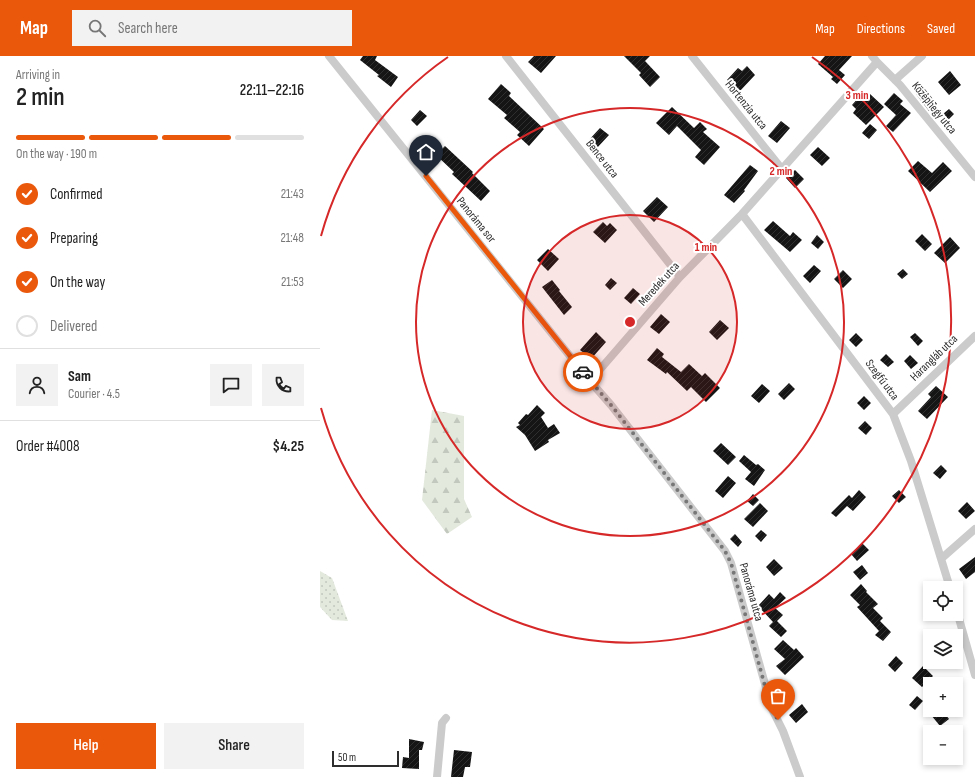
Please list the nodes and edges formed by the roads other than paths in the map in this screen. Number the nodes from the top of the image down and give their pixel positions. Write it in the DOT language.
graph roads {
  1 [pos="329,56"];
  2 [pos="506,56"];
  3 [pos="692,56"];
  4 [pos="922,56"];
  5 [pos="875,59"];
  6 [pos="895,80"];
  7 [pos="781,168"];
  8 [pos="975,177"];
  9 [pos="742,214"];
  10 [pos="680,278"];
  11 [pos="975,336"];
  12 [pos="590,381"];
  13 [pos="893,414"];
  14 [pos="975,529"];
  15 [pos="942,558"];
  16 [pos="948,581"];
  17 [pos="960,621"];
  18 [pos="975,675"];
  19 [pos="446,718"];
  20 [pos="437,777"];
  21 [pos="800,777"];
  1 -- 12 [label="street, Panoráma sor"];
  2 -- 10 [label="street, Bence utca"];
  3 -- 7 [label="street, Hortenzia utca"];
  4 -- 6 [label="street"];
  5 -- 6 [label="street, Középhegy utca"];
  5 -- 7 [label="street, Meredek utca"];
  6 -- 8 [label="street, Középhegy utca"];
  7 -- 9 [label="street, Meredek utca"];
  9 -- 10 [label="street, Meredek utca"];
  9 -- 13 [label="street, Szegfű utca"];
  10 -- 12 [label="street, Meredek utca"];
  11 -- 13 [label="street, Harangláb utca"];
  12 -- 21 [label="street, Panoráma utca"];
  13 -- 15 [label="street, Szegfű utca"];
  14 -- 15 [label="street"];
  15 -- 16 [label="street, Szegfű utca"];
  17 -- 18 [label="street"];
  19 -- 20 [label="street"];
}
